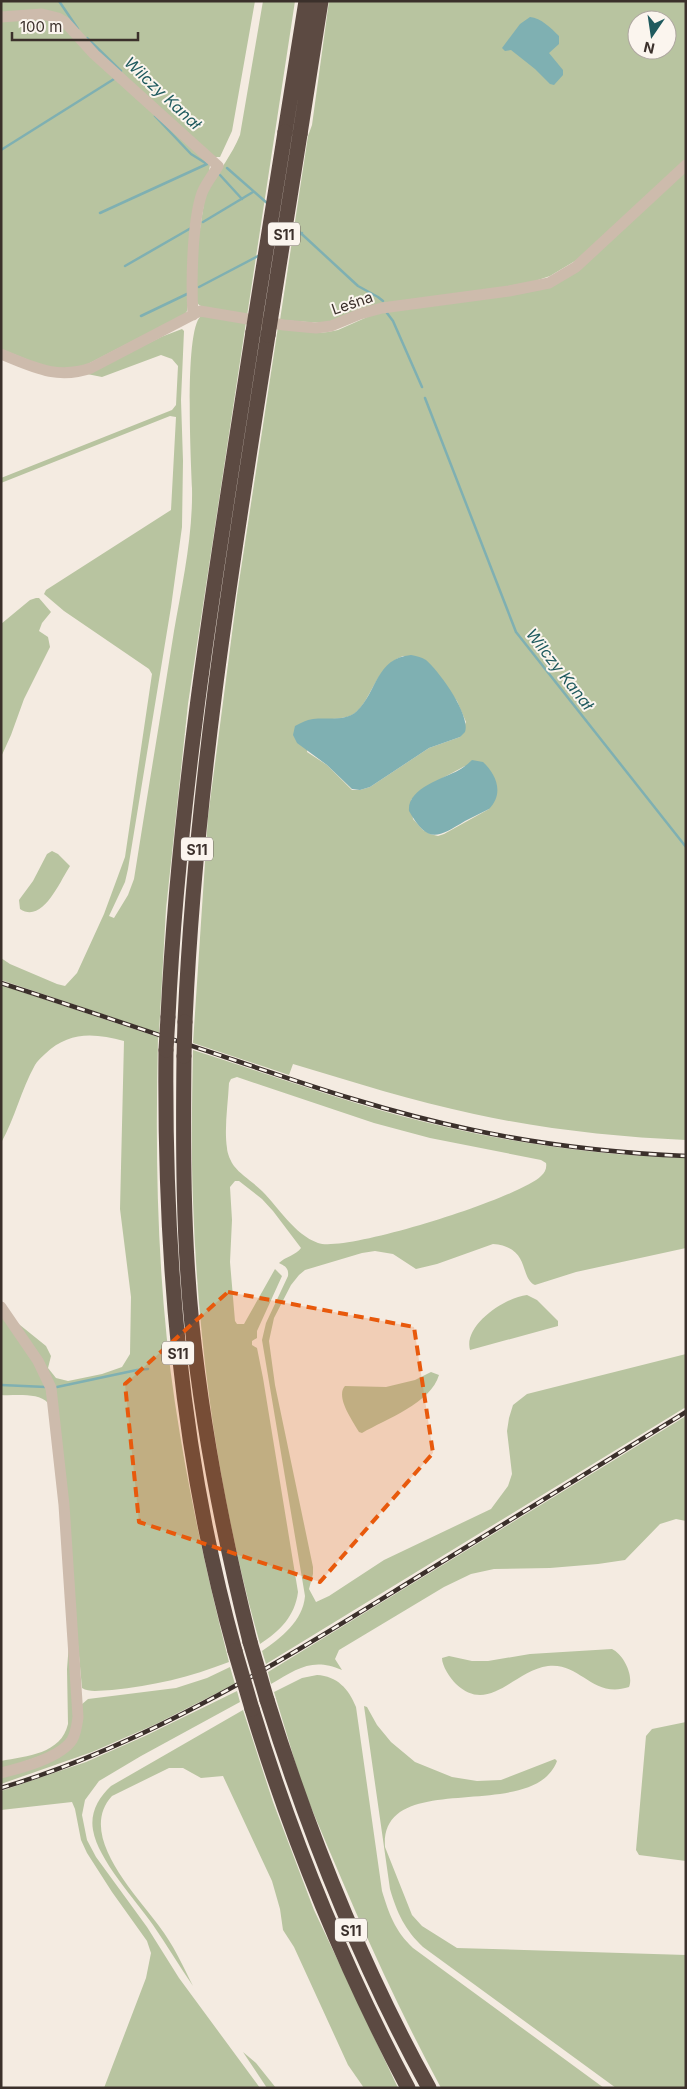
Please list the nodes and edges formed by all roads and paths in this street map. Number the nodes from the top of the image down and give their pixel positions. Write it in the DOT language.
graph roads {
  1 [pos="306,1"];
  2 [pos="321,1"];
  3 [pos="1,17"];
  4 [pos="292,133"];
  5 [pos="686,165"];
  6 [pos="193,315"];
  7 [pos="261,334"];
  8 [pos="1,354"];
  9 [pos="1,1308"];
  10 [pos="1,1773"];
  11 [pos="408,2088"];
  12 [pos="429,2088"];
  1 -- 4 [label="highway, S11"];
  2 -- 4 [label="highway, S11"];
  3 -- 6 [label="street"];
  4 -- 7 [label="highway, S11, bridge"];
  5 -- 6 [label="street, Leśna"];
  6 -- 8 [label="street, Leśna"];
  7 -- 11 [label="highway, S11, bridge"];
  7 -- 12 [label="highway, S11, bridge"];
  9 -- 10 [label="street"];
}
